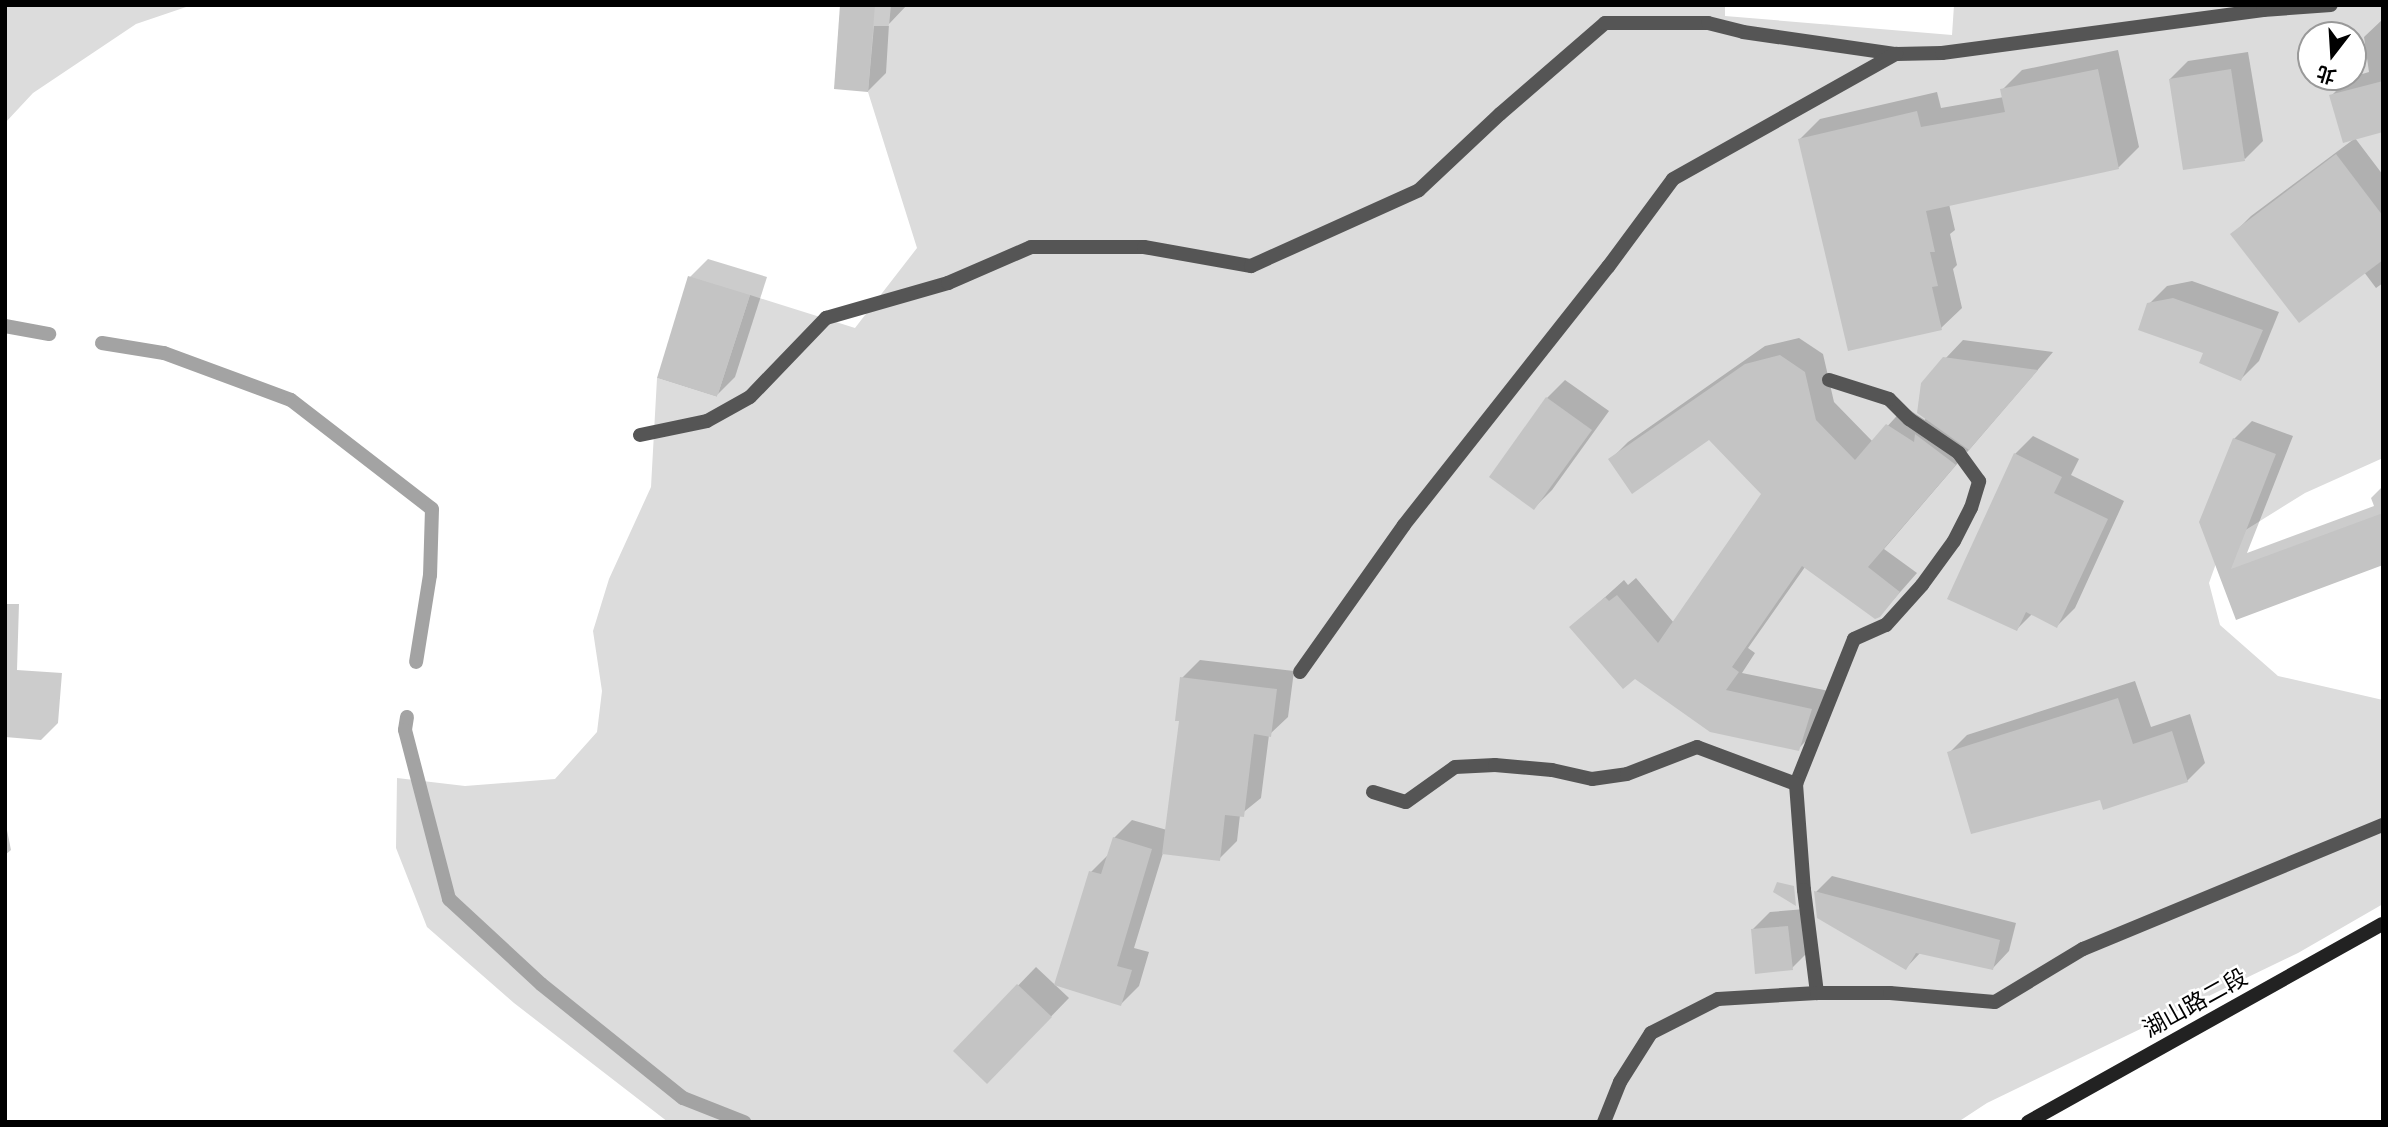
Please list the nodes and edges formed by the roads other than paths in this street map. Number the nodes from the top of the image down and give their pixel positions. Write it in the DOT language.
graph roads {
  1 [pos="2330,5"];
  2 [pos="1896,54"];
  3 [pos="1829,380"];
  4 [pos="640,435"];
  5 [pos="1300,672"];
  6 [pos="1796,784"];
  7 [pos="1373,792"];
  8 [pos="2383,825"];
  9 [pos="2383,924"];
  10 [pos="1816,993"];
  11 [pos="1604,1122"];
  12 [pos="2028,1122"];
  1 -- 2 [label="street"];
  2 -- 4 [label="street"];
  2 -- 5 [label="street"];
  3 -- 6 [label="street"];
  6 -- 7 [label="street"];
  6 -- 10 [label="street"];
  8 -- 10 [label="street"];
  9 -- 12 [label="street, 湖山路二段"];
  10 -- 11 [label="street"];
}
